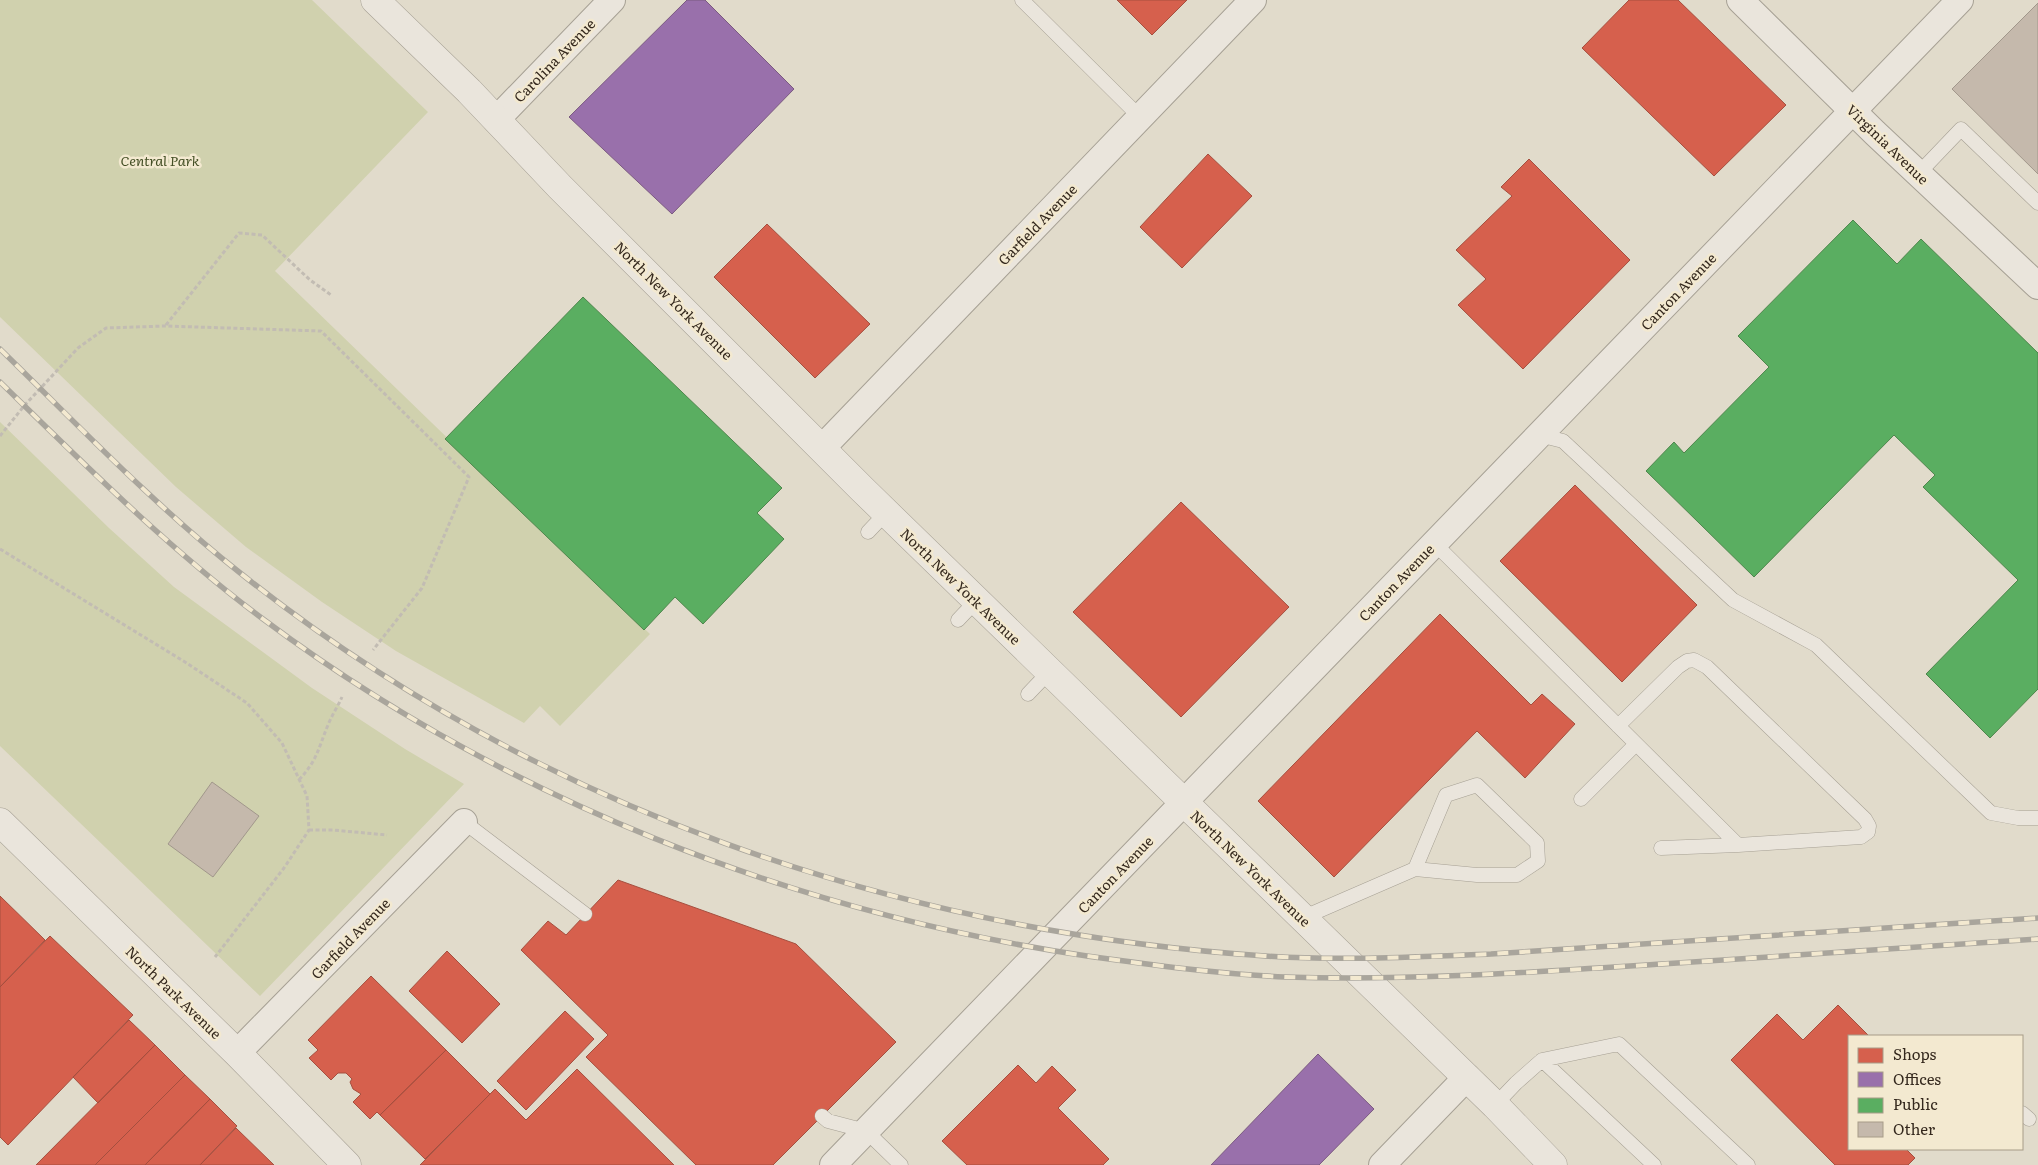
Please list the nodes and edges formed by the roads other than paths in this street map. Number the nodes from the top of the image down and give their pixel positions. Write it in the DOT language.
graph roads {
  1 [pos="374,0"];
  2 [pos="612,0"];
  3 [pos="1022,0"];
  4 [pos="1253,0"];
  5 [pos="1740,0"];
  6 [pos="1960,0"];
  7 [pos="1852,111"];
  8 [pos="1140,117"];
  9 [pos="496,120"];
  10 [pos="1918,174"];
  11 [pos="2038,203"];
  12 [pos="2038,286"];
  13 [pos="1539,435"];
  14 [pos="822,448"];
  15 [pos="1434,543"];
  16 [pos="1049,672"];
  17 [pos="1028,694"];
  18 [pos="1618,726"];
  19 [pos="1636,744"];
  20 [pos="1581,799"];
  21 [pos="1184,803"];
  22 [pos="2038,818"];
  23 [pos="0,822"];
  24 [pos="464,822"];
  25 [pos="1738,845"];
  26 [pos="1661,848"];
  27 [pos="1415,869"];
  28 [pos="585,914"];
  29 [pos="1302,918"];
  30 [pos="237,1054"];
  31 [pos="1542,1060"];
  32 [pos="1467,1077"];
  33 [pos="1495,1104"];
  34 [pos="822,1116"];
  35 [pos="866,1131"];
  36 [pos="347,1165"];
  37 [pos="833,1165"];
  38 [pos="902,1165"];
  39 [pos="1382,1165"];
  40 [pos="1553,1165"];
  41 [pos="1654,1165"];
  42 [pos="1748,1165"];
  1 -- 9 [label="street, North New York Avenue"];
  2 -- 9 [label="street, Carolina Avenue"];
  3 -- 8 [label="lane"];
  4 -- 8 [label="street, Garfield Avenue"];
  5 -- 7 [label="street, Virginia Avenue"];
  6 -- 7 [label="street, Canton Avenue"];
  7 -- 10 [label="street, Virginia Avenue"];
  7 -- 13 [label="street, Canton Avenue"];
  8 -- 14 [label="street, Garfield Avenue"];
  9 -- 14 [label="street, North New York Avenue"];
  10 -- 11 [label="lane"];
  10 -- 12 [label="street, Virginia Avenue"];
  13 -- 15 [label="street, Canton Avenue"];
  13 -- 22 [label="lane"];
  14 -- 16 [label="street, North New York Avenue"];
  15 -- 18 [label="lane"];
  15 -- 21 [label="street, Canton Avenue"];
  16 -- 17 [label="lane"];
  16 -- 21 [label="street, North New York Avenue"];
  18 -- 19 [label="lane"];
  18 -- 25 [label="lane"];
  19 -- 20 [label="lane"];
  19 -- 25 [label="lane"];
  21 -- 29 [label="street, North New York Avenue"];
  21 -- 35 [label="street, Canton Avenue"];
  23 -- 30 [label="street, North Park Avenue"];
  24 -- 28 [label="lane"];
  24 -- 30 [label="street, Garfield Avenue"];
  25 -- 26 [label="lane"];
  27 -- 27 [label="lane"];
  27 -- 29 [label="lane"];
  29 -- 32 [label="street, North New York Avenue"];
  30 -- 36 [label="street, North Park Avenue"];
  31 -- 33 [label="lane"];
  31 -- 41 [label="lane"];
  31 -- 42 [label="lane"];
  32 -- 33 [label="street, North New York Avenue"];
  32 -- 39 [label="street"];
  33 -- 40 [label="street, North New York Avenue"];
  34 -- 35 [label="lane"];
  35 -- 37 [label="street, Canton Avenue"];
  35 -- 38 [label="lane"];
}
